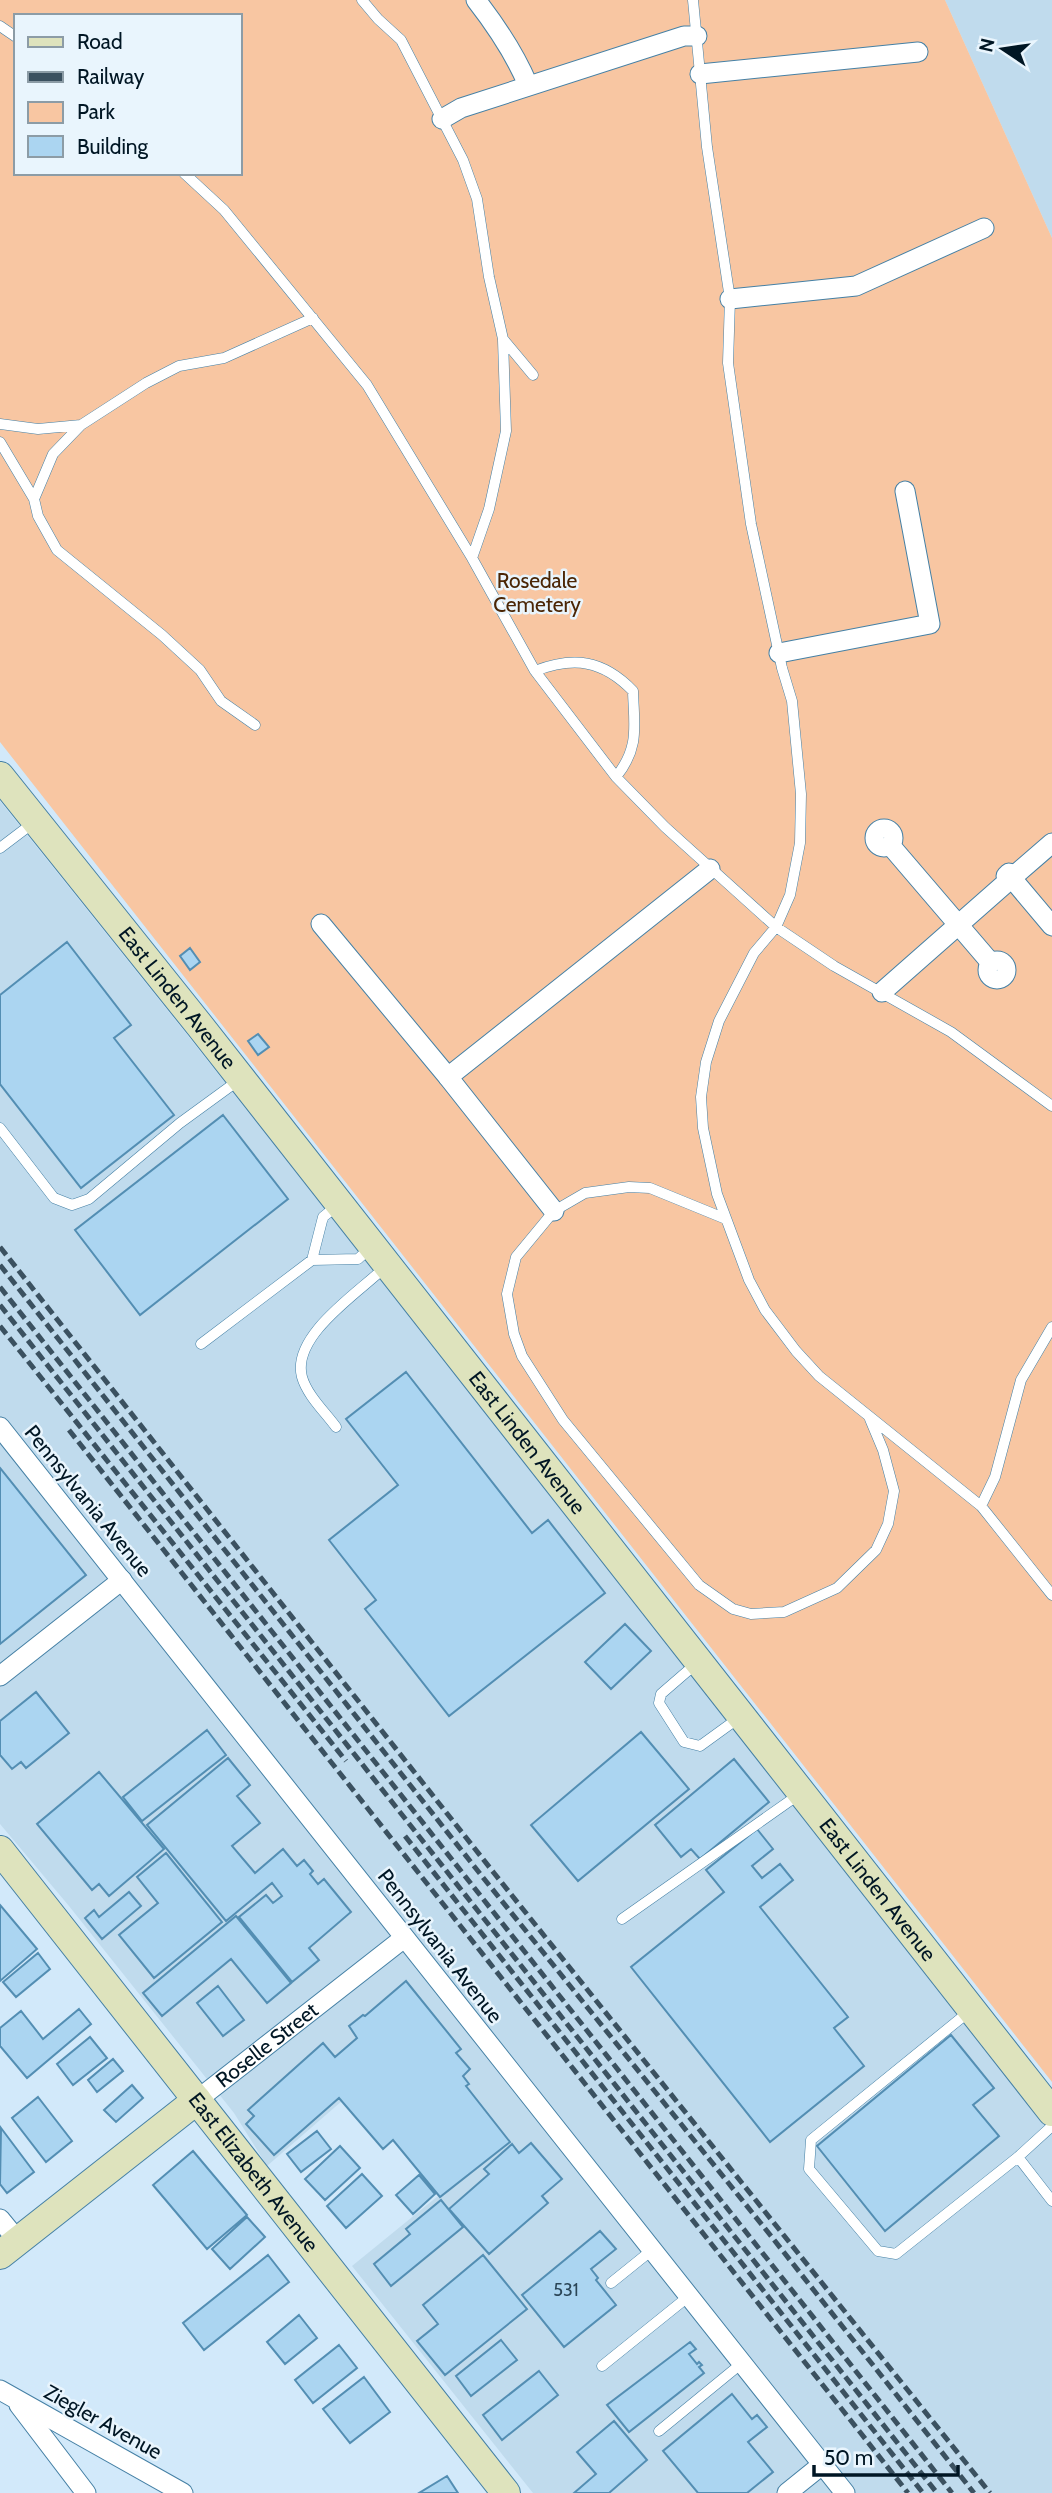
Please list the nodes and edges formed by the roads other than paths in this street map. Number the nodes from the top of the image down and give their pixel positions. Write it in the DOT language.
graph roads {
  1 [pos="362,0"];
  2 [pos="476,0"];
  3 [pos="694,0"];
  4 [pos="697,36"];
  5 [pos="918,52"];
  6 [pos="700,74"];
  7 [pos="528,85"];
  8 [pos="442,120"];
  9 [pos="186,175"];
  10 [pos="984,228"];
  11 [pos="730,299"];
  12 [pos="313,318"];
  13 [pos="503,339"];
  14 [pos="533,375"];
  15 [pos="0,424"];
  16 [pos="81,425"];
  17 [pos="0,442"];
  18 [pos="905,491"];
  19 [pos="34,499"];
  20 [pos="472,558"];
  21 [pos="779,653"];
  22 [pos="535,671"];
  23 [pos="255,725"];
  24 [pos="0,776"];
  25 [pos="617,777"];
  26 [pos="36,821"];
  27 [pos="1052,843"];
  28 [pos="890,845"];
  29 [pos="0,848"];
  30 [pos="710,869"];
  31 [pos="1012,880"];
  32 [pos="321,924"];
  33 [pos="958,924"];
  34 [pos="1052,926"];
  35 [pos="776,928"];
  36 [pos="991,963"];
  37 [pos="881,992"];
  38 [pos="449,1077"];
  39 [pos="241,1079"];
  40 [pos="1052,1105"];
  41 [pos="0,1128"];
  42 [pos="339,1203"];
  43 [pos="554,1211"];
  44 [pos="726,1219"];
  45 [pos="380,1256"];
  46 [pos="312,1260"];
  47 [pos="1052,1328"];
  48 [pos="201,1344"];
  49 [pos="869,1417"];
  50 [pos="0,1427"];
  51 [pos="336,1427"];
  52 [pos="981,1506"];
  53 [pos="122,1580"];
  54 [pos="1052,1595"];
  55 [pos="698,1661"];
  56 [pos="0,1676"];
  57 [pos="741,1716"];
  58 [pos="801,1792"];
  59 [pos="0,1850"];
  60 [pos="622,1919"];
  61 [pos="404,1938"];
  62 [pos="972,2010"];
  63 [pos="197,2100"];
  64 [pos="1052,2112"];
  65 [pos="1052,2126"];
  66 [pos="1018,2157"];
  67 [pos="1052,2201"];
  68 [pos="0,2219"];
  69 [pos="9,2248"];
  70 [pos="652,2250"];
  71 [pos="611,2283"];
  72 [pos="689,2296"];
  73 [pos="743,2363"];
  74 [pos="602,2366"];
  75 [pos="7,2394"];
  76 [pos="659,2431"];
  77 [pos="823,2464"];
  78 [pos="86,2493"];
  79 [pos="183,2493"];
  80 [pos="506,2493"];
  81 [pos="787,2493"];
  82 [pos="845,2493"];
  1 -- 8 [label="lane"];
  2 -- 7 [label="street"];
  3 -- 4 [label="lane"];
  4 -- 6 [label="lane"];
  4 -- 7 [label="street"];
  5 -- 6 [label="street"];
  6 -- 11 [label="lane"];
  7 -- 8 [label="street"];
  8 -- 13 [label="lane"];
  9 -- 12 [label="lane"];
  10 -- 11 [label="street"];
  11 -- 21 [label="lane"];
  12 -- 16 [label="lane"];
  12 -- 20 [label="lane"];
  13 -- 14 [label="lane"];
  13 -- 20 [label="lane"];
  15 -- 16 [label="lane"];
  16 -- 19 [label="lane"];
  17 -- 19 [label="lane"];
  18 -- 21 [label="street"];
  19 -- 23 [label="lane"];
  20 -- 22 [label="lane"];
  21 -- 35 [label="lane"];
  22 -- 25 [label="lane"];
  22 -- 25 [label="lane"];
  24 -- 26 [label="street, East Linden Avenue"];
  25 -- 30 [label="lane"];
  26 -- 29 [label="lane"];
  26 -- 39 [label="street, East Linden Avenue"];
  27 -- 31 [label="street"];
  28 -- 33 [label="street"];
  30 -- 35 [label="lane"];
  30 -- 38 [label="street"];
  31 -- 33 [label="street"];
  31 -- 34 [label="street"];
  32 -- 38 [label="street"];
  33 -- 36 [label="street"];
  33 -- 37 [label="street"];
  35 -- 37 [label="lane"];
  35 -- 44 [label="lane"];
  37 -- 40 [label="lane"];
  38 -- 43 [label="street"];
  39 -- 41 [label="lane"];
  39 -- 42 [label="street, East Linden Avenue"];
  42 -- 45 [label="street, East Linden Avenue"];
  42 -- 46 [label="lane"];
  43 -- 44 [label="lane"];
  43 -- 49 [label="lane"];
  44 -- 49 [label="lane"];
  45 -- 46 [label="lane"];
  45 -- 51 [label="lane"];
  45 -- 55 [label="street, East Linden Avenue"];
  46 -- 48 [label="lane"];
  47 -- 52 [label="lane"];
  49 -- 52 [label="lane"];
  50 -- 53 [label="street, Pennsylvania Avenue"];
  52 -- 54 [label="lane"];
  53 -- 56 [label="street"];
  53 -- 61 [label="street, Pennsylvania Avenue"];
  55 -- 57 [label="street, East Linden Avenue"];
  55 -- 57 [label="lane"];
  57 -- 58 [label="street, East Linden Avenue"];
  58 -- 60 [label="lane"];
  58 -- 62 [label="street, East Linden Avenue"];
  59 -- 63 [label="street, East Elizabeth Avenue"];
  61 -- 63 [label="street, Roselle Street"];
  61 -- 70 [label="street, Pennsylvania Avenue"];
  62 -- 64 [label="street, East Linden Avenue"];
  62 -- 66 [label="lane"];
  63 -- 69 [label="street, Roselle Street"];
  63 -- 80 [label="street, East Elizabeth Avenue"];
  65 -- 66 [label="lane"];
  66 -- 67 [label="lane"];
  68 -- 69 [label="street"];
  70 -- 71 [label="lane"];
  70 -- 72 [label="street, Pennsylvania Avenue"];
  72 -- 73 [label="street, Pennsylvania Avenue"];
  72 -- 74 [label="lane"];
  73 -- 76 [label="lane"];
  73 -- 77 [label="street, Pennsylvania Avenue"];
  75 -- 78 [label="street"];
  75 -- 79 [label="street, Ziegler Avenue"];
  77 -- 81 [label="street"];
  77 -- 82 [label="street, Pennsylvania Avenue"];
}
